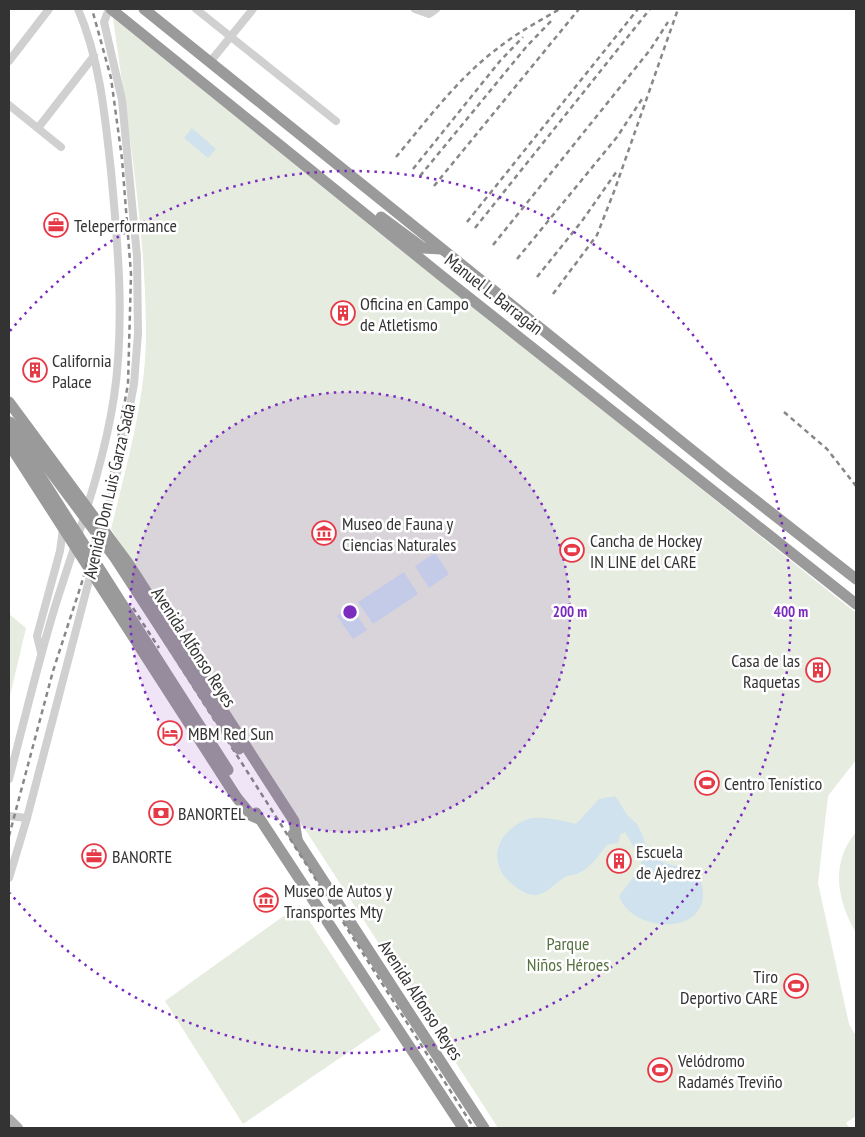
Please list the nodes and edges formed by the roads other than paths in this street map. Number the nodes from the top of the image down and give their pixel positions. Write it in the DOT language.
graph roads {
  1 [pos="49,9"];
  2 [pos="78,9"];
  3 [pos="110,9"];
  4 [pos="144,9"];
  5 [pos="196,9"];
  6 [pos="254,9"];
  7 [pos="415,9"];
  8 [pos="436,9"];
  9 [pos="231,37"];
  10 [pos="94,56"];
  11 [pos="9,61"];
  12 [pos="210,62"];
  13 [pos="9,104"];
  14 [pos="336,121"];
  15 [pos="38,128"];
  16 [pos="61,147"];
  17 [pos="330,184"];
  18 [pos="441,249"];
  19 [pos="9,402"];
  20 [pos="9,420"];
  21 [pos="9,427"];
  22 [pos="9,444"];
  23 [pos="54,465"];
  24 [pos="41,493"];
  25 [pos="88,509"];
  26 [pos="57,518"];
  27 [pos="102,527"];
  28 [pos="63,529"];
  29 [pos="74,546"];
  30 [pos="91,572"];
  31 [pos="856,579"];
  32 [pos="856,604"];
  33 [pos="41,652"];
  34 [pos="9,779"];
  35 [pos="9,816"];
  36 [pos="27,818"];
  37 [pos="259,819"];
  38 [pos="297,839"];
  39 [pos="9,878"];
  40 [pos="459,1090"];
  41 [pos="9,1119"];
  42 [pos="462,1127"];
  43 [pos="18,1128"];
  44 [pos="484,1128"];
  1 -- 11 [label="street"];
  2 -- 10 [label="street, Avenida Don Luis Garza Sada"];
  3 -- 17 [label="highway, Manuel L. Barragán"];
  3 -- 27 [label="street, Avenida Don Luis Garza Sada"];
  4 -- 12 [label="highway, Manuel L. Barragán"];
  5 -- 9 [label="street"];
  6 -- 9 [label="street"];
  7 -- 8 [label="street"];
  9 -- 12 [label="street"];
  9 -- 14 [label="street"];
  10 -- 15 [label="street"];
  10 -- 25 [label="street, Avenida Don Luis Garza Sada"];
  12 -- 18 [label="highway, Manuel L. Barragán"];
  13 -- 15 [label="street"];
  15 -- 16 [label="street"];
  17 -- 18 [label="highway"];
  17 -- 32 [label="highway, Manuel L. Barragán"];
  18 -- 31 [label="highway, Manuel L. Barragán"];
  19 -- 23 [label="highway"];
  20 -- 38 [label="highway, Avenida Alfonso Reyes, bridge"];
  21 -- 37 [label="highway, Avenida Alfonso Reyes, bridge"];
  22 -- 24 [label="highway"];
  23 -- 24 [label="highway"];
  23 -- 25 [label="highway"];
  24 -- 26 [label="highway"];
  25 -- 26 [label="highway"];
  25 -- 27 [label="highway"];
  25 -- 29 [label="street, Avenida Don Luis Garza Sada"];
  26 -- 28 [label="highway"];
  27 -- 29 [label="highway"];
  27 -- 30 [label="street, Avenida Don Luis Garza Sada"];
  27 -- 38 [label="highway"];
  28 -- 29 [label="highway"];
  28 -- 33 [label="street"];
  29 -- 30 [label="highway"];
  29 -- 33 [label="street, Avenida Don Luis Garza Sada"];
  30 -- 36 [label="street, Avenida Don Luis Garza Sada"];
  30 -- 37 [label="highway"];
  33 -- 34 [label="street, Avenida Don Luis Garza Sada"];
  35 -- 36 [label="street"];
  36 -- 39 [label="street, Avenida Don Luis Garza Sada"];
  37 -- 42 [label="highway, Avenida Alfonso Reyes"];
  38 -- 40 [label="highway, Avenida Alfonso Reyes"];
  40 -- 42 [label="highway"];
  40 -- 44 [label="highway, Avenida Alfonso Reyes"];
  41 -- 43 [label="main road"];
}
